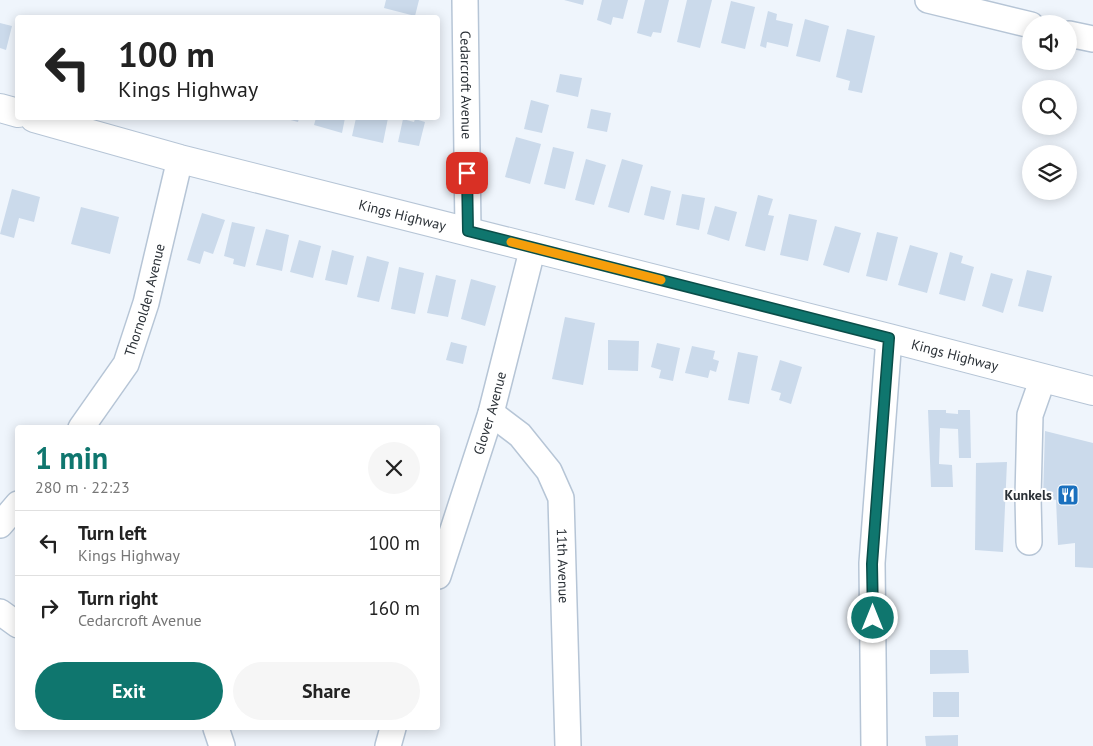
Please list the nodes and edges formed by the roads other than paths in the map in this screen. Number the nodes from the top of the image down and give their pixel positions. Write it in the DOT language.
graph roads {
  1 [pos="465,0"];
  2 [pos="928,0"];
  3 [pos="1022,23"];
  4 [pos="1077,36"];
  5 [pos="1093,39"];
  6 [pos="0,108"];
  7 [pos="15,112"];
  8 [pos="41,120"];
  9 [pos="180,159"];
  10 [pos="468,231"];
  11 [pos="533,247"];
  12 [pos="889,338"];
  13 [pos="1043,378"];
  14 [pos="1093,391"];
  15 [pos="491,412"];
  16 [pos="83,425"];
  17 [pos="15,508"];
  18 [pos="0,525"];
  19 [pos="1029,542"];
  20 [pos="440,570"];
  21 [pos="0,612"];
  22 [pos="15,623"];
  23 [pos="217,730"];
  24 [pos="392,730"];
  25 [pos="222,746"];
  26 [pos="388,746"];
  27 [pos="568,746"];
  28 [pos="874,746"];
  1 -- 10 [label="street, Cedarcroft Avenue"];
  2 -- 3 [label="street"];
  4 -- 5 [label="street"];
  6 -- 7 [label="main road"];
  8 -- 9 [label="main road, Kings Highway"];
  9 -- 10 [label="main road, Kings Highway"];
  9 -- 16 [label="street, Thornolden Avenue"];
  10 -- 11 [label="main road, Kings Highway"];
  11 -- 12 [label="main road, Kings Highway"];
  11 -- 15 [label="street, Glover Avenue"];
  12 -- 13 [label="main road, Kings Highway"];
  12 -- 28 [label="street"];
  13 -- 14 [label="main road, Kings Highway"];
  13 -- 19 [label="street"];
  15 -- 20 [label="street, Glover Avenue"];
  15 -- 27 [label="street, 11th Avenue"];
  17 -- 18 [label="street"];
  21 -- 22 [label="street"];
  23 -- 25 [label="street"];
  24 -- 26 [label="street"];
}
